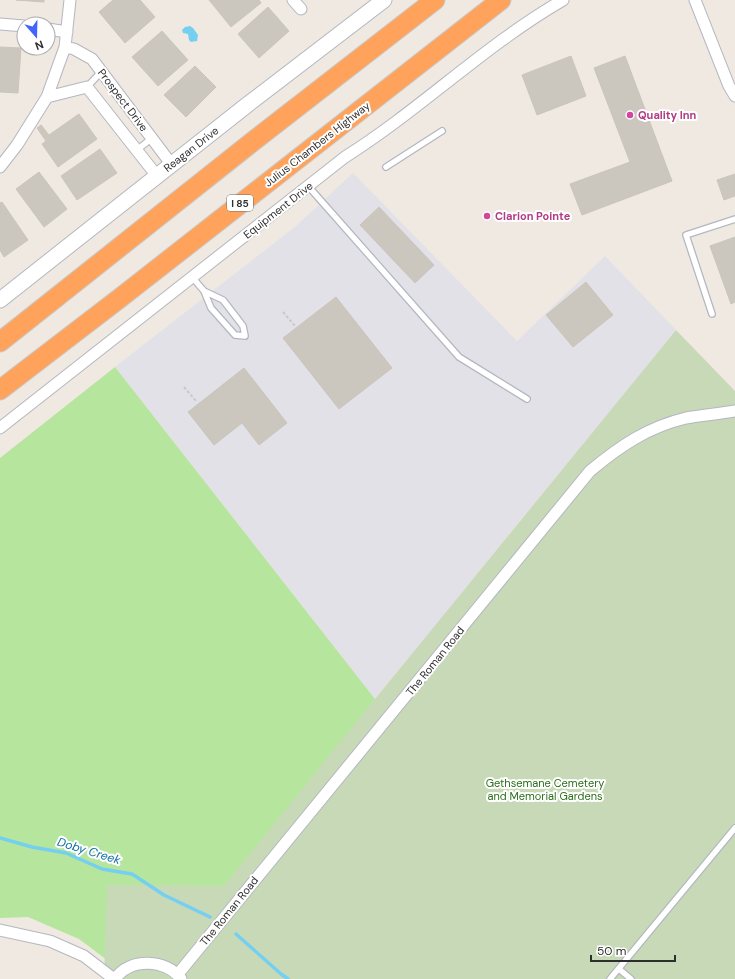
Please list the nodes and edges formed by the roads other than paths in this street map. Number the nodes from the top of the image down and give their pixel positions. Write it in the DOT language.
graph roads {
  1 [pos="70,0"];
  2 [pos="293,0"];
  3 [pos="435,0"];
  4 [pos="501,0"];
  5 [pos="511,0"];
  6 [pos="563,0"];
  7 [pos="695,0"];
  8 [pos="373,3"];
  9 [pos="301,9"];
  10 [pos="480,17"];
  11 [pos="0,24"];
  12 [pos="16,25"];
  13 [pos="56,30"];
  14 [pos="67,32"];
  15 [pos="65,47"];
  16 [pos="101,72"];
  17 [pos="87,87"];
  18 [pos="735,96"];
  19 [pos="47,97"];
  20 [pos="442,131"];
  21 [pos="152,138"];
  22 [pos="137,150"];
  23 [pos="172,164"];
  24 [pos="0,167"];
  25 [pos="386,167"];
  26 [pos="157,176"];
  27 [pos="308,186"];
  28 [pos="735,219"];
  29 [pos="192,277"];
  30 [pos="204,291"];
  31 [pos="0,300"];
  32 [pos="712,314"];
  33 [pos="0,342"];
  34 [pos="0,390"];
  35 [pos="527,398"];
  36 [pos="735,412"];
  37 [pos="0,428"];
  38 [pos="735,828"];
  39 [pos="0,930"];
  40 [pos="619,969"];
  41 [pos="180,977"];
  42 [pos="115,979"];
  43 [pos="610,979"];
  44 [pos="631,979"];
  1 -- 14 [label="street"];
  2 -- 9 [label="street"];
  3 -- 33 [label="highway"];
  4 -- 10 [label="highway, Julius Chambers Highway / I 85"];
  5 -- 10 [label="highway"];
  6 -- 27 [label="street, Equipment Drive"];
  7 -- 18 [label="street"];
  8 -- 23 [label="street, Reagan Drive"];
  10 -- 34 [label="highway, Julius Chambers Highway / I 85"];
  11 -- 12 [label="street"];
  13 -- 14 [label="street"];
  14 -- 15 [label="street"];
  15 -- 16 [label="street, Prospect Drive"];
  15 -- 19 [label="street"];
  16 -- 17 [label="lane"];
  16 -- 21 [label="street, Prospect Drive"];
  17 -- 19 [label="street, Prospect Drive"];
  17 -- 22 [label="street, Prospect Drive"];
  19 -- 24 [label="street"];
  20 -- 25 [label="lane"];
  21 -- 22 [label="lane"];
  21 -- 23 [label="street, Prospect Drive"];
  22 -- 26 [label="street, Prospect Drive"];
  23 -- 26 [label="street, Reagan Drive"];
  26 -- 31 [label="street, Reagan Drive"];
  27 -- 29 [label="street, Equipment Drive"];
  27 -- 35 [label="lane"];
  28 -- 32 [label="lane"];
  29 -- 30 [label="lane"];
  29 -- 37 [label="street, Equipment Drive"];
  30 -- 30 [label="lane"];
  36 -- 41 [label="street, The Roman Road"];
  38 -- 40 [label="lane"];
  39 -- 42 [label="street"];
  40 -- 43 [label="lane"];
  40 -- 44 [label="lane"];
  41 -- 42 [label="street, The Roman Road"];
}
